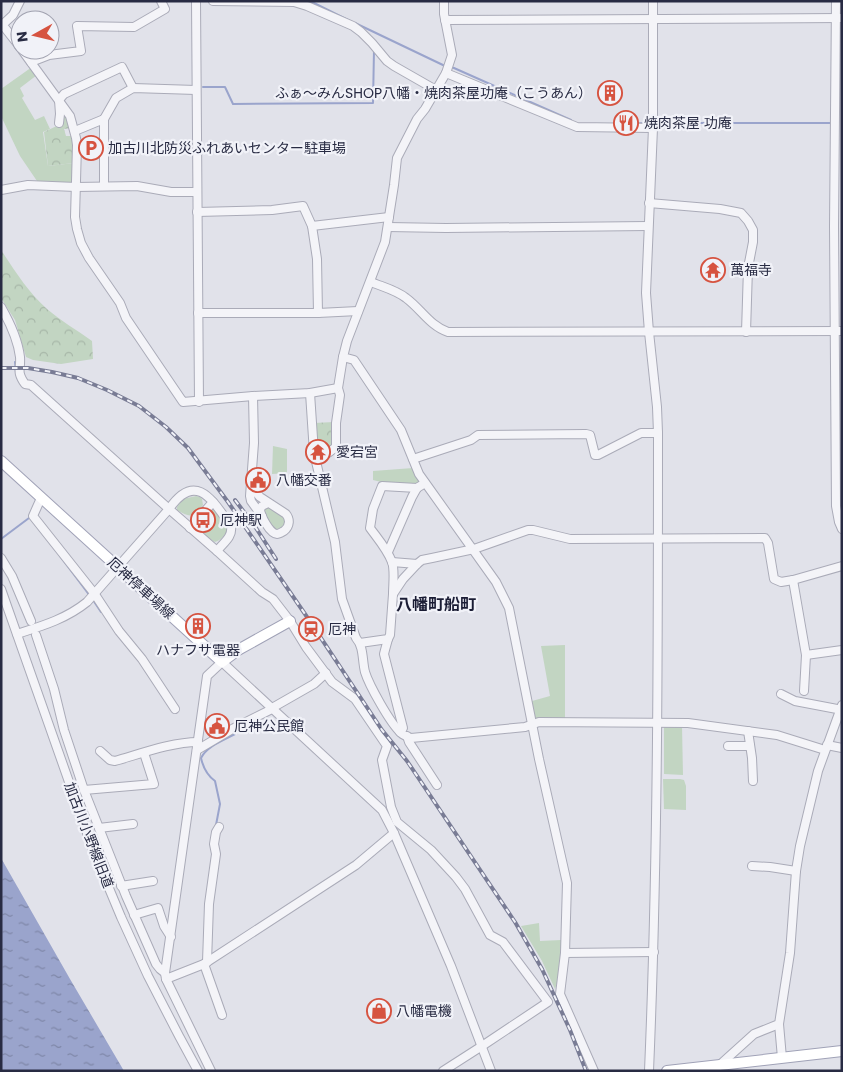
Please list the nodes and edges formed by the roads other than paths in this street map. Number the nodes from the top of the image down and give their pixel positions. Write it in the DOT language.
graph roads {
  1 [pos="20,1"];
  2 [pos="161,1"];
  3 [pos="196,1"];
  4 [pos="213,1"];
  5 [pos="444,1"];
  6 [pos="653,1"];
  7 [pos="836,1"];
  8 [pos="839,18"];
  9 [pos="653,19"];
  10 [pos="445,20"];
  11 [pos="1,26"];
  12 [pos="10,35"];
  13 [pos="31,62"];
  14 [pos="446,73"];
  15 [pos="133,88"];
  16 [pos="196,90"];
  17 [pos="436,90"];
  18 [pos="59,100"];
  19 [pos="104,119"];
  20 [pos="59,123"];
  21 [pos="652,128"];
  22 [pos="74,131"];
  23 [pos="104,186"];
  24 [pos="76,187"];
  25 [pos="1,190"];
  26 [pos="197,192"];
  27 [pos="650,203"];
  28 [pos="197,212"];
  29 [pos="389,217"];
  30 [pos="312,226"];
  31 [pos="648,226"];
  32 [pos="388,227"];
  33 [pos="371,282"];
  34 [pos="1,307"];
  35 [pos="358,312"];
  36 [pos="198,313"];
  37 [pos="318,313"];
  38 [pos="838,331"];
  39 [pos="649,332"];
  40 [pos="746,332"];
  41 [pos="343,358"];
  42 [pos="338,388"];
  43 [pos="310,393"];
  44 [pos="253,396"];
  45 [pos="198,402"];
  46 [pos="658,433"];
  47 [pos="314,456"];
  48 [pos="413,459"];
  49 [pos="1,461"];
  50 [pos="425,483"];
  51 [pos="251,487"];
  52 [pos="418,488"];
  53 [pos="41,498"];
  54 [pos="213,502"];
  55 [pos="268,503"];
  56 [pos="169,509"];
  57 [pos="262,516"];
  58 [pos="190,528"];
  59 [pos="842,529"];
  60 [pos="658,539"];
  61 [pos="474,549"];
  62 [pos="217,550"];
  63 [pos="388,552"];
  64 [pos="1,558"];
  65 [pos="392,562"];
  66 [pos="417,564"];
  67 [pos="842,566"];
  68 [pos="118,567"];
  69 [pos="793,580"];
  70 [pos="1,589"];
  71 [pos="94,593"];
  72 [pos="393,594"];
  73 [pos="290,621"];
  74 [pos="31,622"];
  75 [pos="17,634"];
  76 [pos="36,635"];
  77 [pos="388,639"];
  78 [pos="360,643"];
  79 [pos="842,650"];
  80 [pos="806,655"];
  81 [pos="222,662"];
  82 [pos="326,674"];
  83 [pos="804,691"];
  84 [pos="781,694"];
  85 [pos="397,701"];
  86 [pos="383,708"];
  87 [pos="841,708"];
  88 [pos="175,709"];
  89 [pos="272,709"];
  90 [pos="658,722"];
  91 [pos="533,724"];
  92 [pos="748,731"];
  93 [pos="404,734"];
  94 [pos="198,746"];
  95 [pos="728,746"];
  96 [pos="750,746"];
  97 [pos="826,748"];
  98 [pos="842,748"];
  99 [pos="100,751"];
  100 [pos="144,753"];
  101 [pos="753,781"];
  102 [pos="437,785"];
  103 [pos="84,790"];
  104 [pos="133,824"];
  105 [pos="219,827"];
  106 [pos="394,827"];
  107 [pos="98,828"];
  108 [pos="752,866"];
  109 [pos="796,871"];
  110 [pos="153,881"];
  111 [pos="121,886"];
  112 [pos="134,915"];
  113 [pos="171,937"];
  114 [pos="654,952"];
  115 [pos="565,953"];
  116 [pos="206,963"];
  117 [pos="166,976"];
  118 [pos="222,1016"];
  119 [pos="779,1024"];
  120 [pos="482,1046"];
  121 [pos="842,1052"];
  122 [pos="782,1058"];
  123 [pos="717,1068"];
  124 [pos="198,1071"];
  125 [pos="212,1071"];
  126 [pos="443,1071"];
  127 [pos="491,1071"];
  128 [pos="594,1071"];
  129 [pos="649,1071"];
  130 [pos="667,1071"];
  1 -- 11 [label="street"];
  2 -- 13 [label="street"];
  3 -- 16 [label="street"];
  4 -- 17 [label="street"];
  5 -- 10 [label="street"];
  6 -- 9 [label="street"];
  7 -- 8 [label="street"];
  8 -- 9 [label="street"];
  8 -- 38 [label="street"];
  9 -- 10 [label="street"];
  9 -- 21 [label="street"];
  10 -- 14 [label="street"];
  11 -- 12 [label="street"];
  13 -- 18 [label="street"];
  14 -- 17 [label="street"];
  14 -- 21 [label="street"];
  15 -- 16 [label="street"];
  15 -- 18 [label="street"];
  15 -- 19 [label="street"];
  16 -- 26 [label="street"];
  17 -- 29 [label="street"];
  18 -- 20 [label="street"];
  18 -- 22 [label="street"];
  19 -- 22 [label="street"];
  19 -- 23 [label="street"];
  21 -- 27 [label="street"];
  22 -- 24 [label="street"];
  23 -- 24 [label="street"];
  23 -- 26 [label="street"];
  24 -- 25 [label="street"];
  24 -- 45 [label="street"];
  26 -- 28 [label="street"];
  27 -- 31 [label="street"];
  27 -- 40 [label="street"];
  28 -- 30 [label="street"];
  28 -- 36 [label="street"];
  29 -- 30 [label="street"];
  29 -- 32 [label="street"];
  30 -- 37 [label="street"];
  31 -- 32 [label="street"];
  31 -- 39 [label="street"];
  32 -- 33 [label="street"];
  33 -- 35 [label="street"];
  33 -- 39 [label="street"];
  34 -- 56 [label="street"];
  35 -- 37 [label="street"];
  35 -- 41 [label="street"];
  36 -- 37 [label="street"];
  36 -- 45 [label="street"];
  38 -- 40 [label="street"];
  38 -- 59 [label="street"];
  39 -- 40 [label="street"];
  39 -- 46 [label="street"];
  41 -- 42 [label="street"];
  41 -- 48 [label="street"];
  42 -- 43 [label="street"];
  42 -- 47 [label="street"];
  43 -- 44 [label="street"];
  43 -- 47 [label="street"];
  44 -- 45 [label="street"];
  44 -- 51 [label="street"];
  46 -- 48 [label="street"];
  46 -- 60 [label="street"];
  47 -- 78 [label="street"];
  48 -- 50 [label="street"];
  49 -- 53 [label="main road, 厄神停車場線"];
  50 -- 52 [label="street"];
  50 -- 61 [label="street"];
  51 -- 55 [label="street"];
  51 -- 57 [label="street"];
  52 -- 63 [label="street"];
  52 -- 63 [label="street"];
  53 -- 68 [label="main road, 厄神停車場線"];
  53 -- 71 [label="street"];
  54 -- 56 [label="street"];
  54 -- 58 [label="street"];
  54 -- 62 [label="street"];
  55 -- 57 [label="street"];
  55 -- 57 [label="street"];
  56 -- 58 [label="street"];
  56 -- 68 [label="street"];
  58 -- 62 [label="street"];
  60 -- 61 [label="street"];
  60 -- 69 [label="street"];
  60 -- 90 [label="street"];
  61 -- 66 [label="street"];
  61 -- 91 [label="street"];
  62 -- 73 [label="street"];
  63 -- 65 [label="street"];
  64 -- 74 [label="street"];
  65 -- 66 [label="street"];
  65 -- 72 [label="street"];
  66 -- 72 [label="street"];
  67 -- 69 [label="street"];
  68 -- 71 [label="street"];
  68 -- 81 [label="main road, 厄神停車場線"];
  69 -- 80 [label="street"];
  70 -- 75 [label="street, 加古川小野線旧道"];
  71 -- 75 [label="street"];
  71 -- 88 [label="street"];
  72 -- 77 [label="street"];
  73 -- 81 [label="main road"];
  73 -- 82 [label="street"];
  75 -- 124 [label="street, 加古川小野線旧道"];
  76 -- 103 [label="street"];
  77 -- 78 [label="street"];
  77 -- 85 [label="street"];
  78 -- 86 [label="street"];
  79 -- 80 [label="street"];
  80 -- 83 [label="street"];
  81 -- 89 [label="street"];
  81 -- 94 [label="street"];
  82 -- 89 [label="street"];
  82 -- 106 [label="street"];
  84 -- 87 [label="street"];
  85 -- 86 [label="street"];
  85 -- 93 [label="street"];
  86 -- 93 [label="street"];
  87 -- 97 [label="street"];
  89 -- 94 [label="street"];
  89 -- 106 [label="street"];
  90 -- 91 [label="street"];
  90 -- 92 [label="street"];
  90 -- 114 [label="street"];
  91 -- 93 [label="street"];
  91 -- 115 [label="street"];
  92 -- 96 [label="street"];
  92 -- 97 [label="street"];
  93 -- 102 [label="street"];
  94 -- 100 [label="street"];
  94 -- 113 [label="street"];
  95 -- 96 [label="street"];
  96 -- 101 [label="street"];
  97 -- 98 [label="street"];
  97 -- 109 [label="street"];
  99 -- 100 [label="street"];
  100 -- 103 [label="street"];
  103 -- 107 [label="street"];
  104 -- 107 [label="street"];
  105 -- 116 [label="street"];
  106 -- 116 [label="street"];
  106 -- 120 [label="street"];
  106 -- 120 [label="street"];
  107 -- 111 [label="street"];
  108 -- 109 [label="street"];
  109 -- 119 [label="street"];
  110 -- 111 [label="street"];
  111 -- 112 [label="street"];
  112 -- 113 [label="street"];
  112 -- 117 [label="street"];
  113 -- 117 [label="street"];
  114 -- 115 [label="street"];
  114 -- 129 [label="street"];
  115 -- 128 [label="street"];
  116 -- 117 [label="street"];
  116 -- 118 [label="street"];
  117 -- 125 [label="street"];
  119 -- 122 [label="street"];
  119 -- 123 [label="street"];
  120 -- 126 [label="street"];
  120 -- 127 [label="street"];
  121 -- 122 [label="main road"];
  122 -- 123 [label="main road"];
  123 -- 130 [label="main road"];
}
